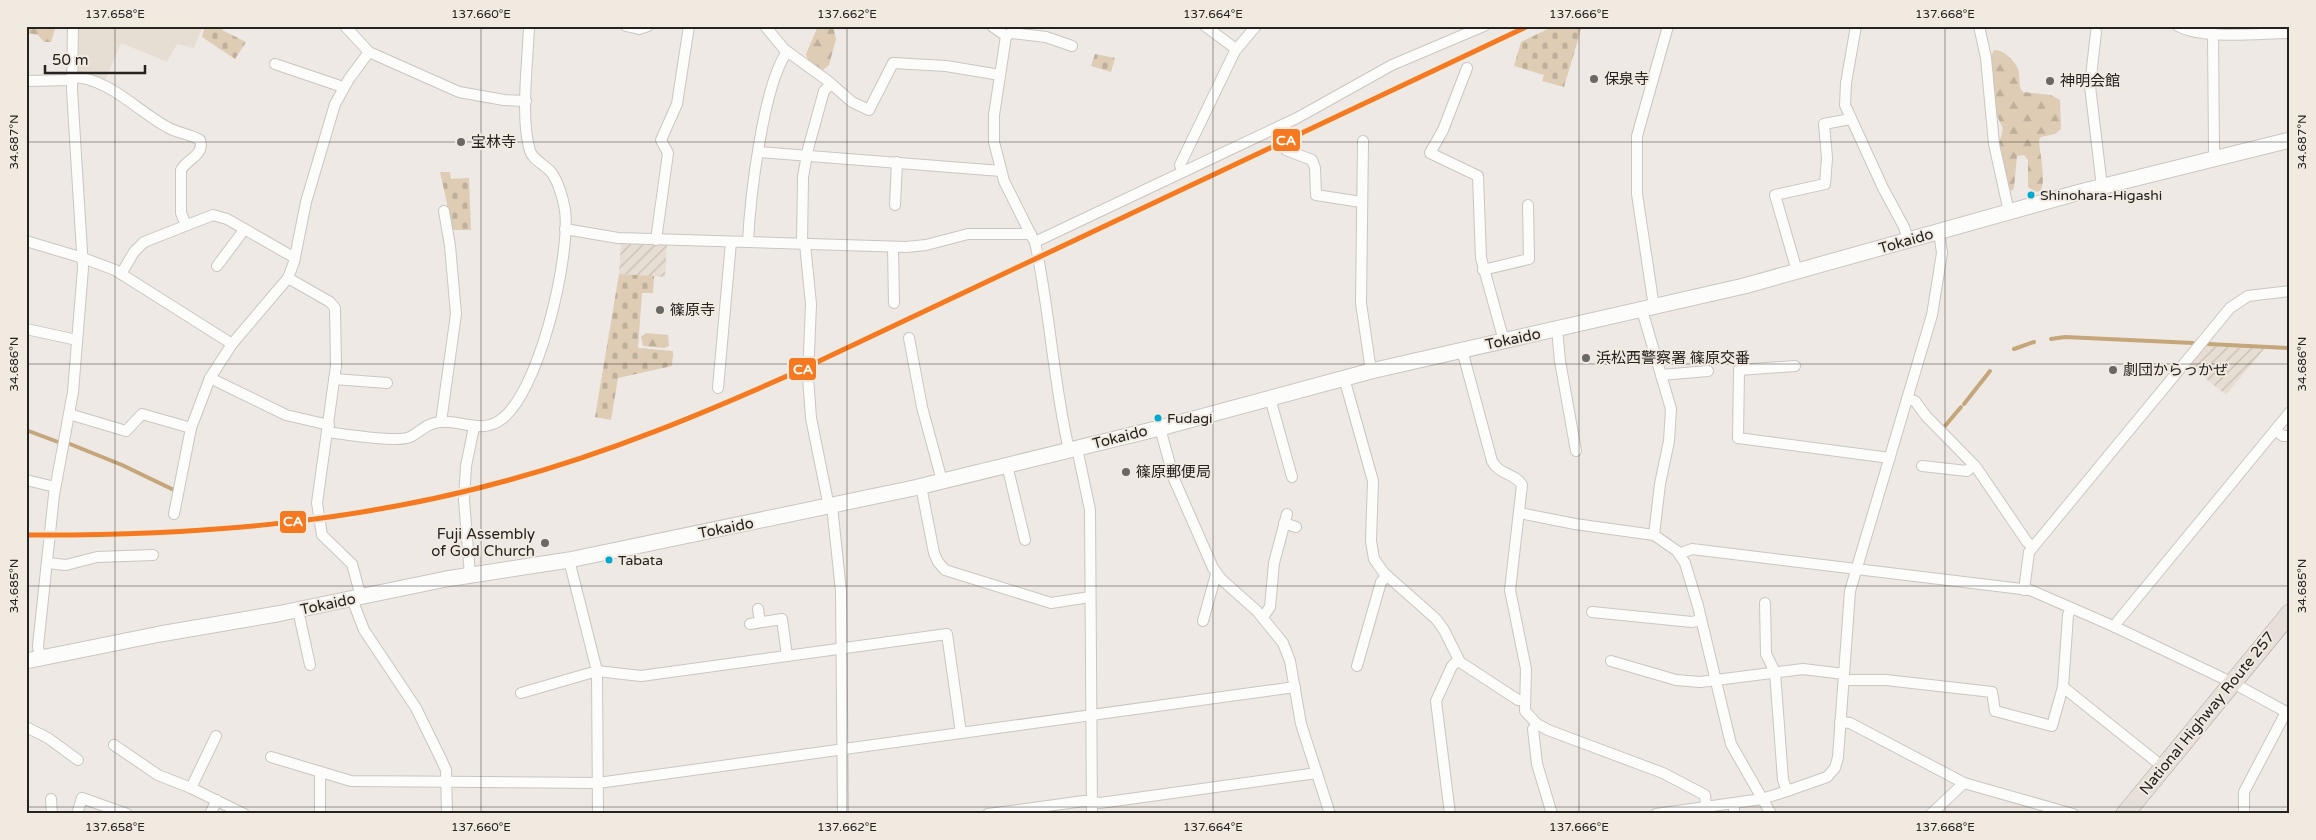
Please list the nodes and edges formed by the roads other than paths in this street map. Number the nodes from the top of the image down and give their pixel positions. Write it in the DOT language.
graph roads {
  1 [pos="73,26"];
  2 [pos="345,26"];
  3 [pos="529,26"];
  4 [pos="626,26"];
  5 [pos="648,26"];
  6 [pos="689,26"];
  7 [pos="756,26"];
  8 [pos="760,26"];
  9 [pos="765,26"];
  10 [pos="992,26"];
  11 [pos="1205,26"];
  12 [pos="1256,26"];
  13 [pos="1668,26"];
  14 [pos="1856,26"];
  15 [pos="1979,26"];
  16 [pos="2178,26"];
  17 [pos="1480,27"];
  18 [pos="2096,32"];
  19 [pos="2213,33"];
  20 [pos="2290,33"];
  21 [pos="1006,36"];
  22 [pos="1072,46"];
  23 [pos="1236,49"];
  24 [pos="369,52"];
  25 [pos="787,52"];
  26 [pos="275,64"];
  27 [pos="1467,68"];
  28 [pos="1000,75"];
  29 [pos="72,79"];
  30 [pos="26,81"];
  31 [pos="831,84"];
  32 [pos="343,87"];
  33 [pos="526,101"];
  34 [pos="1850,119"];
  35 [pos="2290,140"];
  36 [pos="1362,141"];
  37 [pos="1286,150"];
  38 [pos="759,152"];
  39 [pos="806,156"];
  40 [pos="2216,158"];
  41 [pos="898,162"];
  42 [pos="1001,171"];
  43 [pos="1183,172"];
  44 [pos="2102,186"];
  45 [pos="1361,202"];
  46 [pos="895,205"];
  47 [pos="1528,205"];
  48 [pos="444,211"];
  49 [pos="2009,212"];
  50 [pos="186,225"];
  51 [pos="565,229"];
  52 [pos="244,230"];
  53 [pos="1939,232"];
  54 [pos="1033,238"];
  55 [pos="656,240"];
  56 [pos="1908,240"];
  57 [pos="26,241"];
  58 [pos="731,242"];
  59 [pos="748,242"];
  60 [pos="803,244"];
  61 [pos="893,247"];
  62 [pos="83,258"];
  63 [pos="295,258"];
  64 [pos="217,266"];
  65 [pos="1483,270"];
  66 [pos="1797,271"];
  67 [pos="121,274"];
  68 [pos="288,278"];
  69 [pos="2290,291"];
  70 [pos="894,303"];
  71 [pos="1648,309"];
  72 [pos="26,329"];
  73 [pos="1558,329"];
  74 [pos="909,338"];
  75 [pos="78,340"];
  76 [pos="1504,341"];
  77 [pos="232,344"];
  78 [pos="1462,350"];
  79 [pos="1795,366"];
  80 [pos="1371,371"];
  81 [pos="1708,371"];
  82 [pos="1661,375"];
  83 [pos="210,378"];
  84 [pos="1344,378"];
  85 [pos="334,379"];
  86 [pos="387,383"];
  87 [pos="718,388"];
  88 [pos="1270,398"];
  89 [pos="1907,399"];
  90 [pos="2290,412"];
  91 [pos="69,414"];
  92 [pos="441,422"];
  93 [pos="474,427"];
  94 [pos="191,428"];
  95 [pos="328,428"];
  96 [pos="1160,428"];
  97 [pos="2276,430"];
  98 [pos="2290,436"];
  99 [pos="1073,449"];
  100 [pos="1576,451"];
  101 [pos="1890,458"];
  102 [pos="1007,465"];
  103 [pos="1974,465"];
  104 [pos="1922,466"];
  105 [pos="1292,477"];
  106 [pos="26,480"];
  107 [pos="942,481"];
  108 [pos="921,486"];
  109 [pos="55,487"];
  110 [pos="830,507"];
  111 [pos="1520,513"];
  112 [pos="174,514"];
  113 [pos="1296,527"];
  114 [pos="1654,535"];
  115 [pos="1025,540"];
  116 [pos="2033,547"];
  117 [pos="1679,554"];
  118 [pos="153,555"];
  119 [pos="570,560"];
  120 [pos="46,563"];
  121 [pos="1857,569"];
  122 [pos="1216,574"];
  123 [pos="470,575"];
  124 [pos="1387,576"];
  125 [pos="2024,590"];
  126 [pos="1090,597"];
  127 [pos="357,598"];
  128 [pos="1765,603"];
  129 [pos="2071,608"];
  130 [pos="758,609"];
  131 [pos="298,610"];
  132 [pos="1592,612"];
  133 [pos="2290,613"];
  134 [pos="1263,617"];
  135 [pos="1702,620"];
  136 [pos="1203,621"];
  137 [pos="943,622"];
  138 [pos="2115,627"];
  139 [pos="947,634"];
  140 [pos="842,648"];
  141 [pos="787,656"];
  142 [pos="33,660"];
  143 [pos="1458,660"];
  144 [pos="1611,661"];
  145 [pos="310,665"];
  146 [pos="1357,666"];
  147 [pos="596,671"];
  148 [pos="1775,672"];
  149 [pos="1844,677"];
  150 [pos="1715,678"];
  151 [pos="2233,683"];
  152 [pos="1295,687"];
  153 [pos="2063,688"];
  154 [pos="521,693"];
  155 [pos="1524,700"];
  156 [pos="2288,713"];
  157 [pos="1091,715"];
  158 [pos="1840,722"];
  159 [pos="1537,724"];
  160 [pos="26,727"];
  161 [pos="961,733"];
  162 [pos="216,736"];
  163 [pos="114,745"];
  164 [pos="843,750"];
  165 [pos="271,757"];
  166 [pos="78,760"];
  167 [pos="2164,767"];
  168 [pos="320,773"];
  169 [pos="1317,774"];
  170 [pos="447,782"];
  171 [pos="598,783"];
  172 [pos="1964,783"];
  173 [pos="191,788"];
  174 [pos="1787,791"];
  175 [pos="51,799"];
  176 [pos="1762,799"];
  177 [pos="218,800"];
  178 [pos="1092,802"];
  179 [pos="1734,803"];
  180 [pos="1706,807"];
  181 [pos="52,814"];
  182 [pos="77,814"];
  183 [pos="127,814"];
  184 [pos="210,814"];
  185 [pos="244,814"];
  186 [pos="320,814"];
  187 [pos="447,814"];
  188 [pos="598,814"];
  189 [pos="843,814"];
  190 [pos="988,814"];
  191 [pos="1092,814"];
  192 [pos="1330,814"];
  193 [pos="1450,814"];
  194 [pos="1552,814"];
  195 [pos="1656,814"];
  196 [pos="1734,814"];
  197 [pos="1771,814"];
  198 [pos="1931,814"];
  199 [pos="2073,814"];
  200 [pos="2125,814"];
  201 [pos="2244,814"];
  1 -- 29 [label="street"];
  2 -- 24 [label="street"];
  3 -- 33 [label="street"];
  4 -- 5 [label="street"];
  6 -- 55 [label="street"];
  7 -- 8 [label="street"];
  9 -- 25 [label="street"];
  10 -- 21 [label="street"];
  11 -- 23 [label="street"];
  12 -- 23 [label="street"];
  13 -- 71 [label="street"];
  14 -- 34 [label="street"];
  15 -- 49 [label="street"];
  16 -- 19 [label="street"];
  17 -- 43 [label="street"];
  18 -- 44 [label="street"];
  19 -- 20 [label="street"];
  19 -- 40 [label="street"];
  21 -- 22 [label="street"];
  21 -- 28 [label="street"];
  23 -- 43 [label="street"];
  24 -- 32 [label="street"];
  24 -- 33 [label="street"];
  25 -- 31 [label="street"];
  25 -- 38 [label="street"];
  26 -- 32 [label="street"];
  27 -- 65 [label="street"];
  28 -- 31 [label="street"];
  28 -- 42 [label="street"];
  29 -- 30 [label="street"];
  29 -- 50 [label="street"];
  29 -- 62 [label="street"];
  31 -- 39 [label="street"];
  32 -- 63 [label="street"];
  33 -- 51 [label="street"];
  34 -- 56 [label="street"];
  34 -- 66 [label="street"];
  35 -- 40 [label="main road, Tokaido"];
  36 -- 45 [label="street"];
  37 -- 45 [label="street"];
  38 -- 39 [label="street"];
  38 -- 59 [label="street"];
  39 -- 41 [label="street"];
  39 -- 60 [label="street"];
  40 -- 44 [label="main road, Tokaido"];
  41 -- 42 [label="street"];
  41 -- 46 [label="street"];
  42 -- 54 [label="street"];
  43 -- 54 [label="street"];
  44 -- 49 [label="main road, Tokaido"];
  45 -- 80 [label="street"];
  47 -- 65 [label="street"];
  48 -- 92 [label="street"];
  49 -- 53 [label="main road, Tokaido"];
  50 -- 52 [label="street"];
  50 -- 67 [label="street"];
  51 -- 55 [label="street"];
  51 -- 93 [label="street"];
  52 -- 63 [label="street"];
  52 -- 64 [label="street"];
  53 -- 56 [label="main road, Tokaido"];
  53 -- 89 [label="street"];
  54 -- 61 [label="street"];
  54 -- 99 [label="street"];
  55 -- 58 [label="street"];
  56 -- 66 [label="main road, Tokaido"];
  57 -- 62 [label="street"];
  58 -- 59 [label="street"];
  58 -- 87 [label="street"];
  59 -- 60 [label="street"];
  60 -- 61 [label="street"];
  60 -- 110 [label="street"];
  61 -- 70 [label="street"];
  62 -- 67 [label="street"];
  62 -- 75 [label="street"];
  63 -- 68 [label="street"];
  65 -- 76 [label="street"];
  66 -- 71 [label="main road, Tokaido"];
  67 -- 77 [label="street"];
  68 -- 77 [label="street"];
  68 -- 85 [label="street"];
  69 -- 116 [label="street"];
  71 -- 73 [label="main road, Tokaido"];
  71 -- 82 [label="street"];
  72 -- 75 [label="street"];
  73 -- 76 [label="main road, Tokaido"];
  73 -- 100 [label="street"];
  74 -- 107 [label="street"];
  75 -- 91 [label="street"];
  76 -- 78 [label="main road, Tokaido"];
  77 -- 83 [label="street"];
  78 -- 80 [label="main road, Tokaido"];
  78 -- 111 [label="street"];
  79 -- 101 [label="street"];
  80 -- 84 [label="main road, Tokaido"];
  81 -- 82 [label="street"];
  82 -- 114 [label="street"];
  83 -- 94 [label="street"];
  83 -- 95 [label="street"];
  84 -- 88 [label="main road, Tokaido"];
  84 -- 124 [label="street"];
  85 -- 86 [label="street"];
  85 -- 95 [label="street"];
  88 -- 96 [label="main road, Tokaido"];
  88 -- 105 [label="street"];
  89 -- 101 [label="street"];
  89 -- 103 [label="street"];
  90 -- 97 [label="street"];
  91 -- 94 [label="street"];
  91 -- 109 [label="street"];
  92 -- 93 [label="street"];
  92 -- 95 [label="street"];
  93 -- 123 [label="street"];
  94 -- 112 [label="street"];
  95 -- 127 [label="street"];
  96 -- 99 [label="main road, Tokaido"];
  96 -- 122 [label="street"];
  97 -- 98 [label="street"];
  97 -- 138 [label="street"];
  99 -- 102 [label="main road, Tokaido"];
  99 -- 126 [label="street"];
  101 -- 121 [label="street"];
  102 -- 107 [label="main road, Tokaido"];
  102 -- 115 [label="street"];
  103 -- 104 [label="street"];
  103 -- 116 [label="street"];
  106 -- 109 [label="street"];
  107 -- 108 [label="main road, Tokaido"];
  108 -- 110 [label="main road, Tokaido"];
  108 -- 126 [label="street"];
  109 -- 120 [label="street"];
  110 -- 119 [label="main road, Tokaido"];
  110 -- 140 [label="street"];
  111 -- 114 [label="street"];
  111 -- 155 [label="street"];
  113 -- 134 [label="street"];
  114 -- 117 [label="street"];
  116 -- 125 [label="street"];
  117 -- 121 [label="street"];
  117 -- 135 [label="street"];
  118 -- 120 [label="street"];
  119 -- 123 [label="main road, Tokaido"];
  119 -- 147 [label="street"];
  120 -- 142 [label="street"];
  121 -- 125 [label="street"];
  121 -- 149 [label="street"];
  122 -- 134 [label="street"];
  122 -- 136 [label="street"];
  123 -- 127 [label="main road, Tokaido"];
  124 -- 143 [label="street"];
  124 -- 146 [label="street"];
  125 -- 129 [label="street"];
  126 -- 157 [label="street"];
  127 -- 131 [label="main road, Tokaido"];
  127 -- 170 [label="street"];
  128 -- 148 [label="street"];
  129 -- 138 [label="street"];
  129 -- 153 [label="street"];
  130 -- 141 [label="street"];
  131 -- 142 [label="main road, Tokaido"];
  131 -- 145 [label="street"];
  132 -- 135 [label="street"];
  133 -- 151 [label="highway, National Highway Route 257"];
  134 -- 152 [label="street"];
  135 -- 150 [label="street"];
  137 -- 139 [label="street"];
  138 -- 151 [label="street"];
  139 -- 140 [label="street"];
  139 -- 161 [label="street"];
  140 -- 141 [label="street"];
  140 -- 164 [label="street"];
  141 -- 147 [label="street"];
  143 -- 155 [label="street"];
  143 -- 193 [label="street"];
  144 -- 150 [label="street"];
  147 -- 154 [label="street"];
  147 -- 171 [label="street"];
  148 -- 149 [label="street"];
  148 -- 150 [label="street"];
  148 -- 174 [label="street"];
  149 -- 153 [label="street"];
  149 -- 158 [label="street"];
  150 -- 176 [label="street"];
  151 -- 156 [label="street"];
  151 -- 167 [label="highway, National Highway Route 257"];
  152 -- 157 [label="street"];
  152 -- 169 [label="street"];
  153 -- 167 [label="street"];
  155 -- 159 [label="street"];
  156 -- 201 [label="street"];
  157 -- 161 [label="street"];
  157 -- 178 [label="street"];
  158 -- 172 [label="street"];
  158 -- 174 [label="street"];
  159 -- 180 [label="street"];
  159 -- 194 [label="street"];
  160 -- 166 [label="street"];
  161 -- 164 [label="street"];
  162 -- 173 [label="street"];
  163 -- 173 [label="street"];
  164 -- 171 [label="street"];
  164 -- 189 [label="street"];
  165 -- 168 [label="street"];
  167 -- 200 [label="highway, National Highway Route 257"];
  168 -- 170 [label="street"];
  168 -- 186 [label="street"];
  169 -- 178 [label="street"];
  169 -- 192 [label="street"];
  170 -- 171 [label="street"];
  170 -- 187 [label="street"];
  171 -- 188 [label="street"];
  172 -- 198 [label="street"];
  172 -- 199 [label="street"];
  173 -- 177 [label="street"];
  174 -- 176 [label="street"];
  175 -- 181 [label="street"];
  176 -- 179 [label="street"];
  176 -- 197 [label="street"];
  177 -- 184 [label="street"];
  177 -- 185 [label="street"];
  178 -- 190 [label="street"];
  178 -- 191 [label="street"];
  179 -- 180 [label="street"];
  179 -- 196 [label="street"];
  180 -- 195 [label="street"];
  182 -- 183 [label="street"];
}
